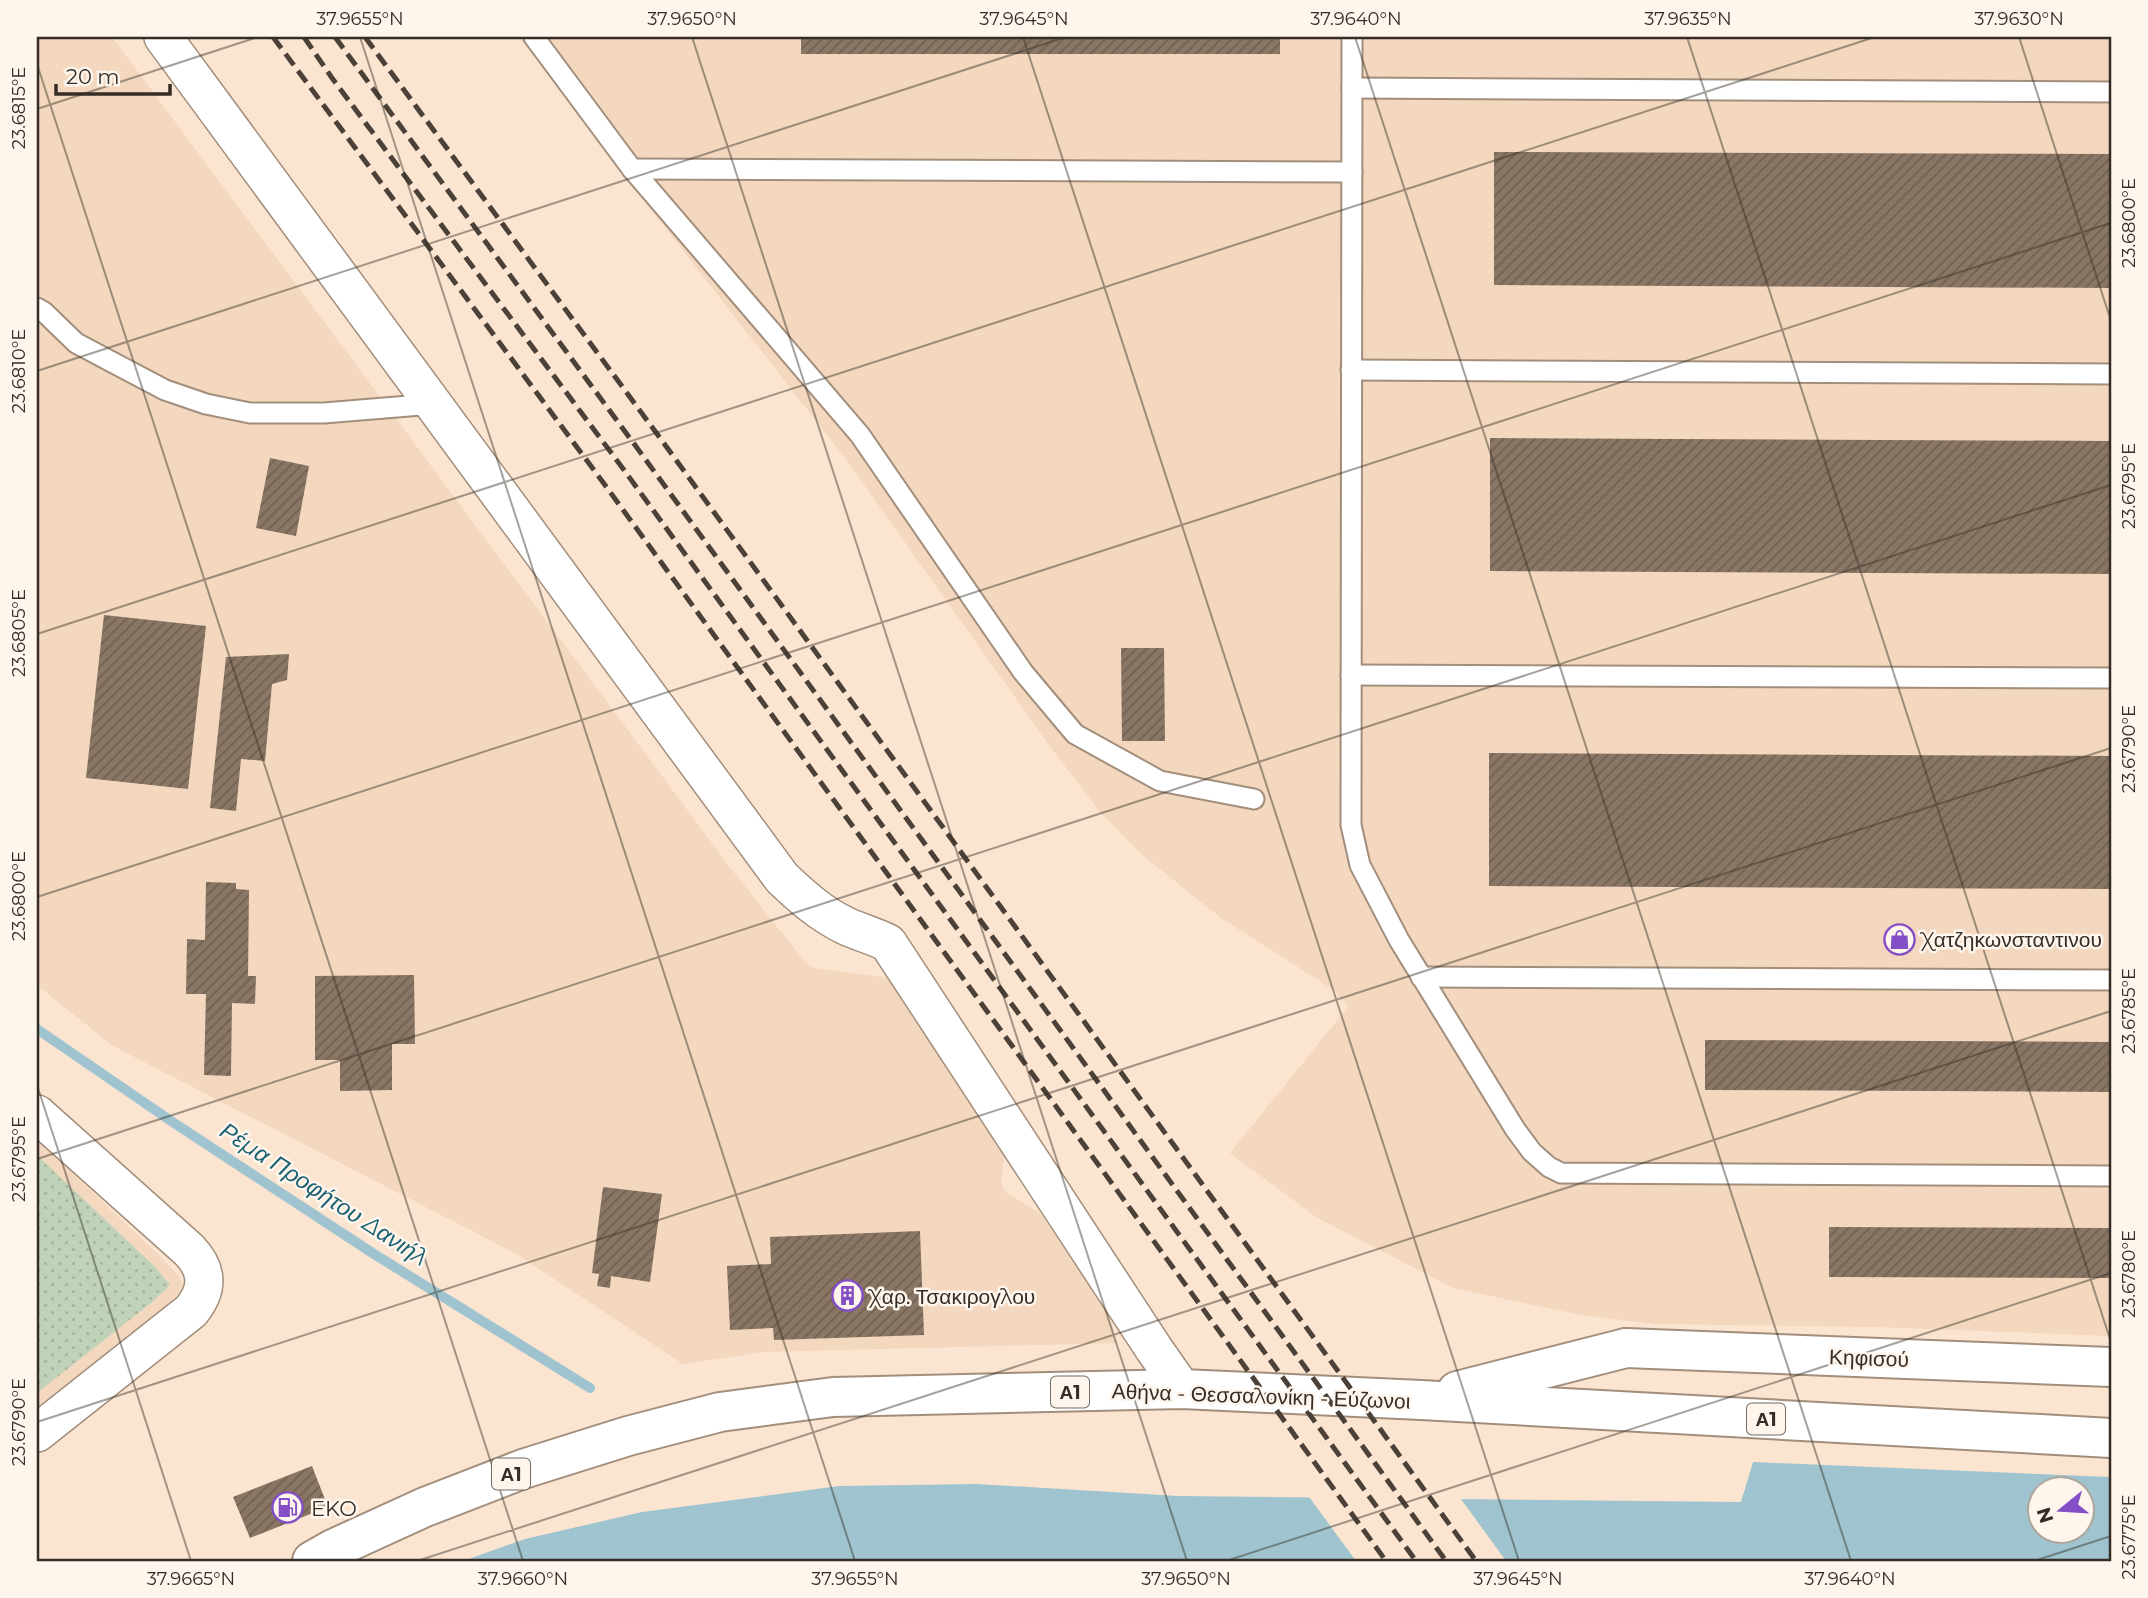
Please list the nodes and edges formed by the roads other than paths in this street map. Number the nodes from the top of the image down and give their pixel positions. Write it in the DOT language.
graph roads {
  1 [pos="163,37"];
  2 [pos="534,37"];
  3 [pos="1352,37"];
  4 [pos="1352,88"];
  5 [pos="2111,92"];
  6 [pos="632,169"];
  7 [pos="1352,172"];
  8 [pos="37,308"];
  9 [pos="1351,370"];
  10 [pos="2111,374"];
  11 [pos="433,404"];
  12 [pos="1351,675"];
  13 [pos="2111,678"];
  14 [pos="1254,799"];
  15 [pos="1421,976"];
  16 [pos="2111,979"];
  17 [pos="37,1114"];
  18 [pos="2111,1176"];
  19 [pos="2111,1367"];
  20 [pos="1182,1389"];
  21 [pos="1421,1400"];
  22 [pos="37,1433"];
  23 [pos="2111,1438"];
  24 [pos="312,1561"];
  1 -- 11 [label="street"];
  2 -- 6 [label="lane"];
  3 -- 4 [label="lane"];
  4 -- 5 [label="lane"];
  4 -- 7 [label="lane"];
  6 -- 7 [label="lane"];
  6 -- 14 [label="lane"];
  7 -- 9 [label="lane"];
  8 -- 11 [label="lane"];
  9 -- 10 [label="lane"];
  9 -- 12 [label="lane"];
  11 -- 20 [label="street"];
  12 -- 13 [label="lane"];
  12 -- 15 [label="lane"];
  15 -- 16 [label="lane"];
  15 -- 18 [label="lane"];
  17 -- 22 [label="street"];
  19 -- 21 [label="main road, Κηφισού"];
  20 -- 21 [label="main road, Αθήνα - Θεσσαλονίκη - Εύζωνοι / Α1"];
  20 -- 24 [label="main road, Αθήνα - Θεσσαλονίκη - Εύζωνοι / Α1"];
  21 -- 23 [label="main road, Αθήνα - Θεσσαλονίκη - Εύζωνοι / Α1"];
}
